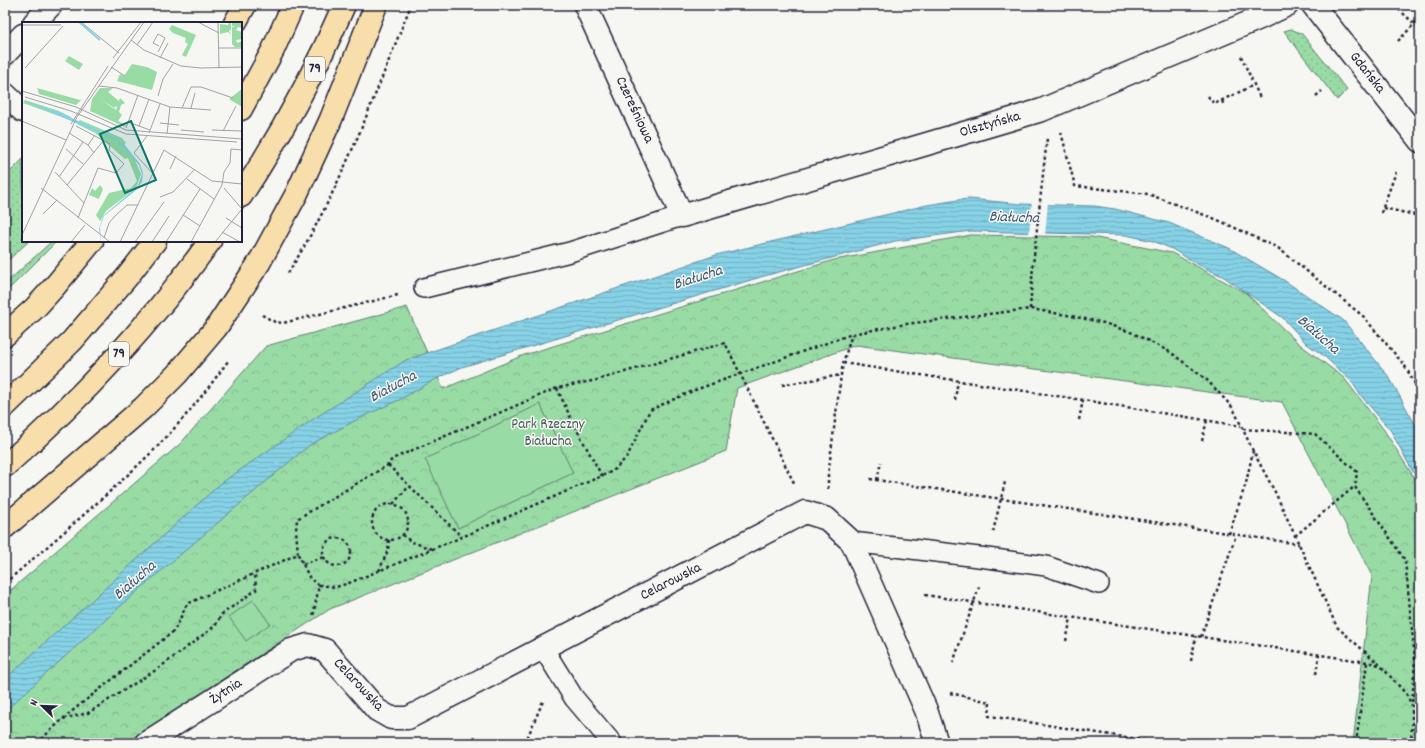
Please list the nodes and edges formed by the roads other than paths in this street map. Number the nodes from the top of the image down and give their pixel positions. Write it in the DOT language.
graph roads {
  1 [pos="51,5"];
  2 [pos="244,5"];
  3 [pos="294,5"];
  4 [pos="344,5"];
  5 [pos="376,5"];
  6 [pos="585,5"];
  7 [pos="1287,5"];
  8 [pos="1313,5"];
  9 [pos="35,22"];
  10 [pos="236,22"];
  11 [pos="22,36"];
  12 [pos="5,54"];
  13 [pos="5,94"];
  14 [pos="242,107"];
  15 [pos="22,111"];
  16 [pos="1420,141"];
  17 [pos="242,194"];
  18 [pos="682,216"];
  19 [pos="91,242"];
  20 [pos="154,242"];
  21 [pos="209,242"];
  22 [pos="424,288"];
  23 [pos="5,335"];
  24 [pos="5,406"];
  25 [pos="10,461"];
  26 [pos="5,527"];
  27 [pos="852,542"];
  28 [pos="1099,584"];
  29 [pos="316,648"];
  30 [pos="543,648"];
  31 [pos="159,739"];
  32 [pos="612,743"];
  33 [pos="937,743"];
  1 -- 9 [label="street"];
  2 -- 10 [label="main road"];
  3 -- 14 [label="main road"];
  4 -- 17 [label="main road, 79"];
  5 -- 26 [label="main road"];
  6 -- 18 [label="street, Czereśniowa"];
  7 -- 18 [label="street, Olsztyńska"];
  8 -- 16 [label="street, Gdańska"];
  11 -- 12 [label="street"];
  13 -- 15 [label="street"];
  18 -- 22 [label="lane"];
  19 -- 23 [label="main road"];
  20 -- 24 [label="main road"];
  21 -- 25 [label="main road, 79"];
  27 -- 28 [label="lane"];
  27 -- 30 [label="street, Celarowska"];
  27 -- 33 [label="street"];
  29 -- 30 [label="street, Celarowska"];
  29 -- 31 [label="street, Żytnia"];
  30 -- 32 [label="lane"];
}
